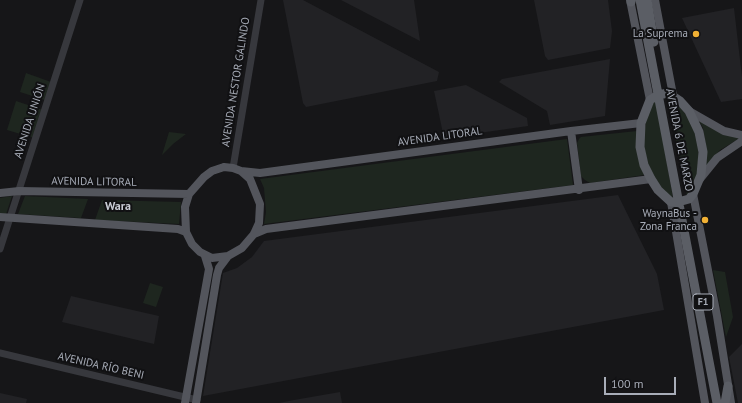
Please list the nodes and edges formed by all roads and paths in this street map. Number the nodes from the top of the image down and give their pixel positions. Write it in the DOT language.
graph roads {
  1 [pos="80,0"];
  2 [pos="261,0"];
  3 [pos="640,0"];
  4 [pos="647,0"];
  5 [pos="655,0"];
  6 [pos="631,1"];
  7 [pos="673,95"];
  8 [pos="657,96"];
  9 [pos="689,110"];
  10 [pos="641,123"];
  11 [pos="571,131"];
  12 [pos="742,135"];
  13 [pos="742,141"];
  14 [pos="233,168"];
  15 [pos="242,171"];
  16 [pos="651,179"];
  17 [pos="700,179"];
  18 [pos="579,190"];
  19 [pos="19,191"];
  20 [pos="2,192"];
  21 [pos="189,194"];
  22 [pos="693,194"];
  23 [pos="678,202"];
  24 [pos="0,217"];
  25 [pos="10,218"];
  26 [pos="186,232"];
  27 [pos="254,234"];
  28 [pos="0,249"];
  29 [pos="205,256"];
  30 [pos="228,256"];
  31 [pos="0,353"];
  32 [pos="728,386"];
  33 [pos="186,400"];
  34 [pos="197,401"];
  35 [pos="705,403"];
  36 [pos="717,403"];
  37 [pos="724,403"];
  38 [pos="731,403"];
  1 -- 19 [label="street, AVENIDA UNIÓN"];
  2 -- 14 [label="street, AVENIDA NESTOR GALINDO"];
  3 -- 8 [label="highway, AVENIDA 6 DE MARZO / F1"];
  4 -- 8 [label="highway, AVENIDA 6 DE MARZO / F1"];
  5 -- 7 [label="main road, AVENIDA 6 DE MARZO"];
  6 -- 8 [label="main road, AVENIDA 6 DE MARZO"];
  7 -- 8 [label="highway"];
  7 -- 9 [label="highway"];
  8 -- 10 [label="highway"];
  8 -- 23 [label="highway, AVENIDA 6 DE MARZO / F1"];
  9 -- 12 [label="main road"];
  9 -- 17 [label="highway"];
  10 -- 11 [label="main road, AVENIDA LITORAL"];
  10 -- 16 [label="highway"];
  11 -- 15 [label="main road, AVENIDA LITORAL"];
  11 -- 18 [label="main road"];
  13 -- 17 [label="main road"];
  14 -- 15 [label="main road"];
  14 -- 21 [label="main road"];
  15 -- 27 [label="main road"];
  16 -- 18 [label="main road"];
  16 -- 23 [label="highway"];
  17 -- 22 [label="highway"];
  18 -- 27 [label="main road"];
  19 -- 20 [label="main road, AVENIDA LITORAL"];
  19 -- 21 [label="main road, AVENIDA LITORAL"];
  19 -- 25 [label="street, AVENIDA UNIÓN"];
  21 -- 26 [label="main road"];
  22 -- 23 [label="highway"];
  22 -- 32 [label="main road, AVENIDA 6 DE MARZO"];
  23 -- 35 [label="main road, AVENIDA 6 DE MARZO"];
  23 -- 36 [label="highway, AVENIDA 6 DE MARZO / F1"];
  23 -- 37 [label="highway, AVENIDA 6 DE MARZO / F1"];
  24 -- 25 [label="main road"];
  25 -- 26 [label="main road"];
  25 -- 28 [label="street, AVENIDA UNIÓN"];
  26 -- 29 [label="main road"];
  27 -- 30 [label="main road"];
  29 -- 30 [label="main road"];
  29 -- 33 [label="main road"];
  30 -- 34 [label="main road"];
  31 -- 33 [label="street, AVENIDA RÍO BENI"];
  32 -- 37 [label="highway"];
  32 -- 38 [label="main road, AVENIDA 6 DE MARZO"];
  33 -- 34 [label="street, AVENIDA RÍO BENI"];
}
